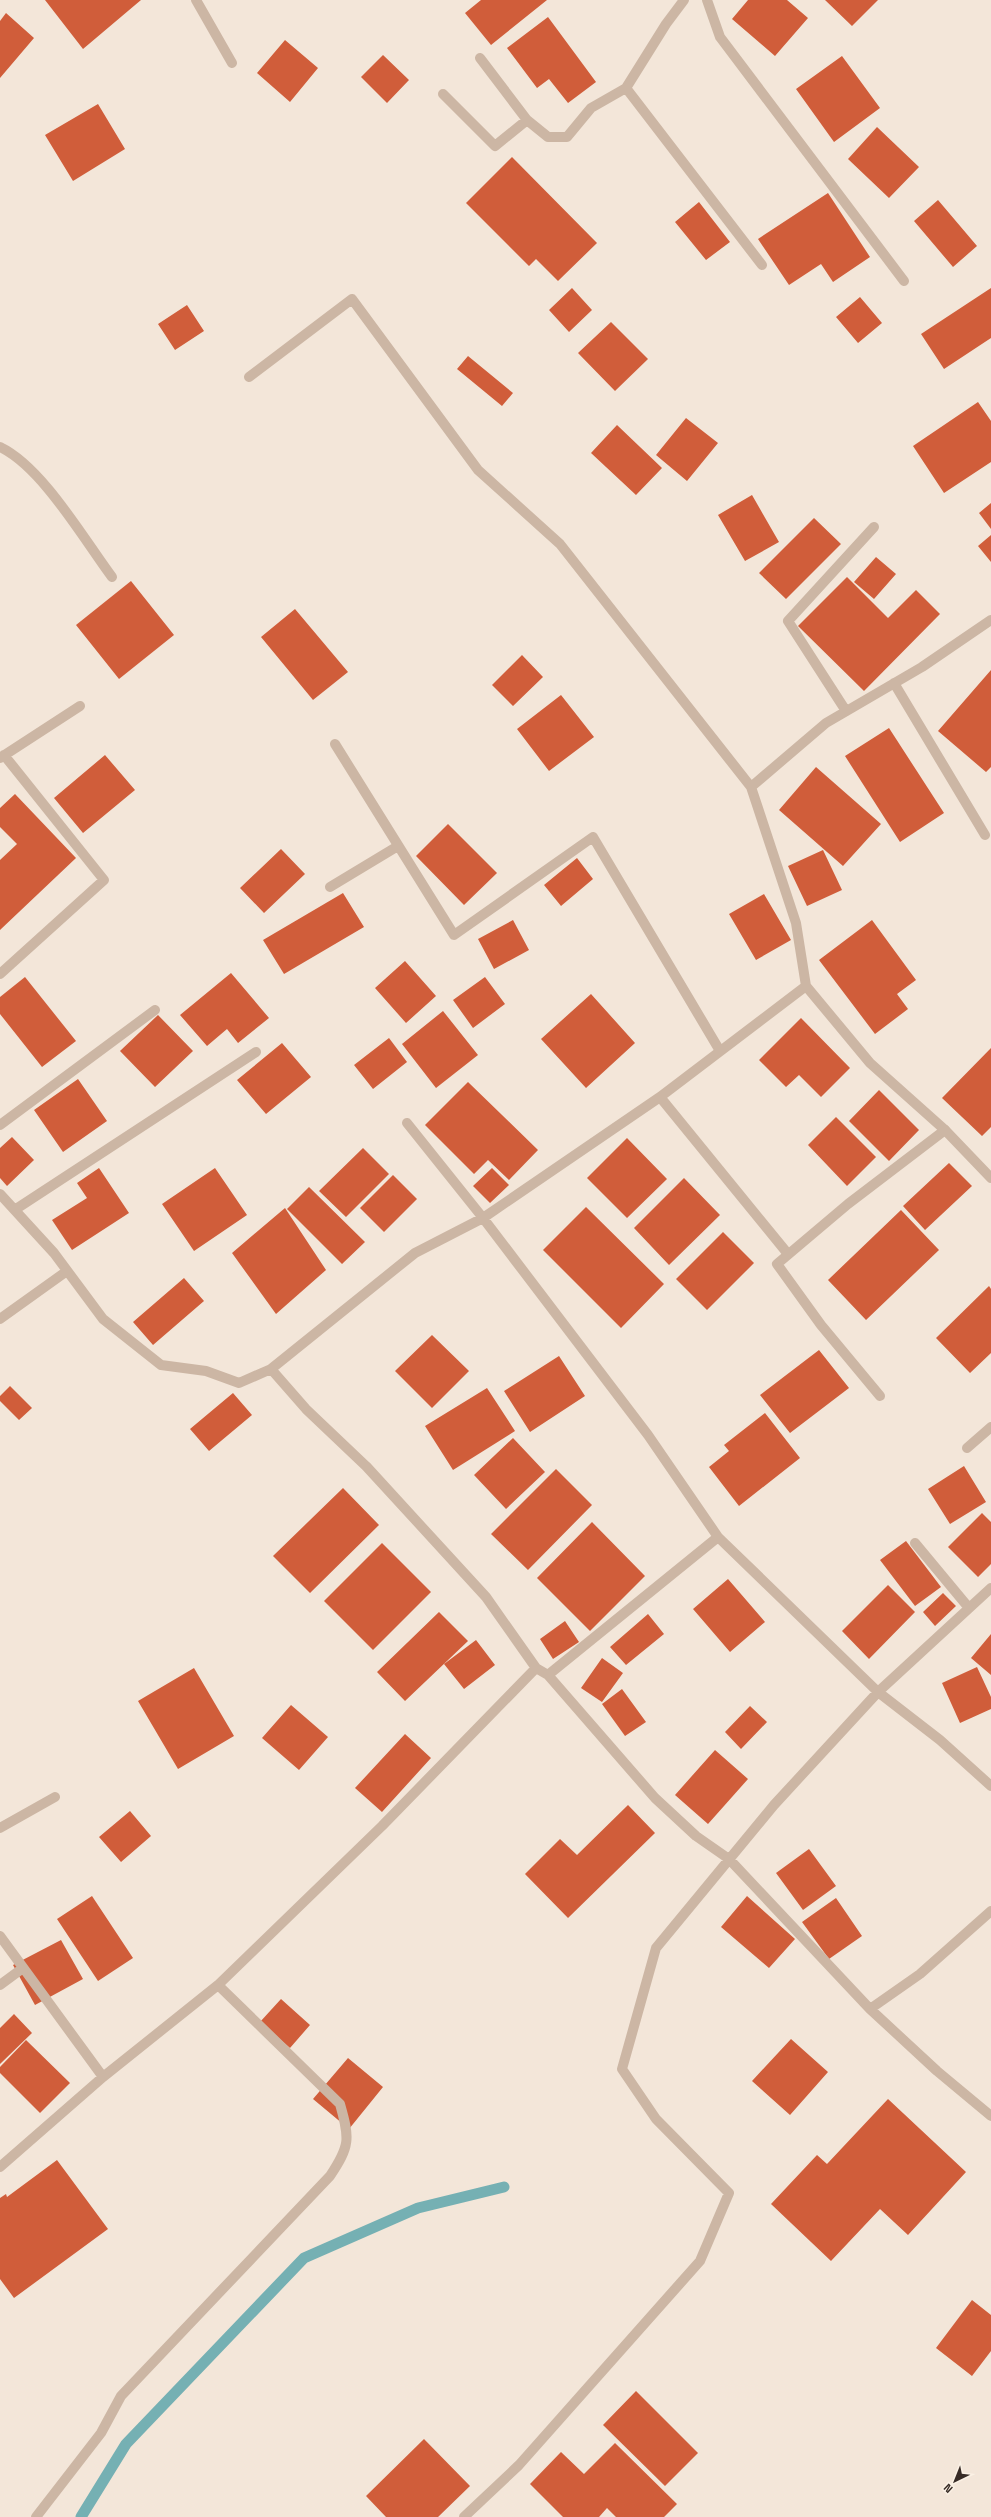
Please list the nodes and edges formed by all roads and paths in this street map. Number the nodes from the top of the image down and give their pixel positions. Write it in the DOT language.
graph roads {
  1 [pos="196,0"];
  2 [pos="684,0"];
  3 [pos="707,0"];
  4 [pos="480,58"];
  5 [pos="232,63"];
  6 [pos="626,88"];
  7 [pos="443,94"];
  8 [pos="527,120"];
  9 [pos="762,265"];
  10 [pos="904,281"];
  11 [pos="249,377"];
  12 [pos="0,447"];
  13 [pos="874,527"];
  14 [pos="112,577"];
  15 [pos="991,620"];
  16 [pos="894,683"];
  17 [pos="80,706"];
  18 [pos="846,711"];
  19 [pos="335,744"];
  20 [pos="2,756"];
  21 [pos="751,788"];
  22 [pos="986,835"];
  23 [pos="398,846"];
  24 [pos="330,887"];
  25 [pos="0,974"];
  26 [pos="806,986"];
  27 [pos="155,1010"];
  28 [pos="720,1051"];
  29 [pos="256,1052"];
  30 [pos="660,1097"];
  31 [pos="407,1123"];
  32 [pos="0,1125"];
  33 [pos="945,1130"];
  34 [pos="991,1178"];
  35 [pos="0,1194"];
  36 [pos="16,1209"];
  37 [pos="483,1218"];
  38 [pos="788,1254"];
  39 [pos="67,1271"];
  40 [pos="0,1319"];
  41 [pos="271,1369"];
  42 [pos="880,1396"];
  43 [pos="991,1428"];
  44 [pos="967,1448"];
  45 [pos="718,1537"];
  46 [pos="914,1542"];
  47 [pos="991,1588"];
  48 [pos="969,1608"];
  49 [pos="536,1668"];
  50 [pos="548,1675"];
  51 [pos="878,1692"];
  52 [pos="991,1786"];
  53 [pos="55,1797"];
  54 [pos="0,1828"];
  55 [pos="729,1859"];
  56 [pos="991,1911"];
  57 [pos="0,1936"];
  58 [pos="23,1968"];
  59 [pos="218,1985"];
  60 [pos="0,1986"];
  61 [pos="870,2009"];
  62 [pos="103,2077"];
  63 [pos="991,2116"];
  64 [pos="0,2167"];
  65 [pos="36,2517"];
  66 [pos="464,2517"];
  1 -- 5 [label="street"];
  2 -- 6 [label="street"];
  3 -- 10 [label="street"];
  4 -- 8 [label="street"];
  6 -- 8 [label="street"];
  6 -- 9 [label="street"];
  7 -- 8 [label="street"];
  11 -- 21 [label="street"];
  12 -- 14 [label="street"];
  13 -- 18 [label="street"];
  15 -- 16 [label="street"];
  16 -- 18 [label="street"];
  16 -- 22 [label="street"];
  17 -- 20 [label="street"];
  18 -- 21 [label="street"];
  19 -- 23 [label="street"];
  20 -- 25 [label="street"];
  21 -- 26 [label="street"];
  23 -- 24 [label="street"];
  23 -- 28 [label="street"];
  26 -- 28 [label="street"];
  26 -- 33 [label="street"];
  27 -- 32 [label="street"];
  28 -- 30 [label="street"];
  29 -- 36 [label="street"];
  30 -- 37 [label="street"];
  30 -- 38 [label="street"];
  31 -- 37 [label="street"];
  33 -- 34 [label="street"];
  33 -- 38 [label="street"];
  35 -- 36 [label="street"];
  36 -- 39 [label="street"];
  37 -- 41 [label="street"];
  37 -- 45 [label="street"];
  38 -- 42 [label="street"];
  39 -- 40 [label="street"];
  39 -- 41 [label="street"];
  41 -- 49 [label="street"];
  43 -- 44 [label="street"];
  45 -- 50 [label="street"];
  45 -- 51 [label="street"];
  46 -- 48 [label="street"];
  47 -- 48 [label="street"];
  48 -- 51 [label="street"];
  49 -- 50 [label="street"];
  49 -- 59 [label="street"];
  50 -- 55 [label="street"];
  51 -- 52 [label="street"];
  51 -- 55 [label="street"];
  53 -- 54 [label="street"];
  55 -- 61 [label="street"];
  55 -- 66 [label="street"];
  56 -- 61 [label="street"];
  57 -- 58 [label="street"];
  58 -- 60 [label="street"];
  58 -- 62 [label="street"];
  59 -- 62 [label="street"];
  59 -- 65 [label="street"];
  61 -- 63 [label="street"];
  62 -- 64 [label="street"];
}
